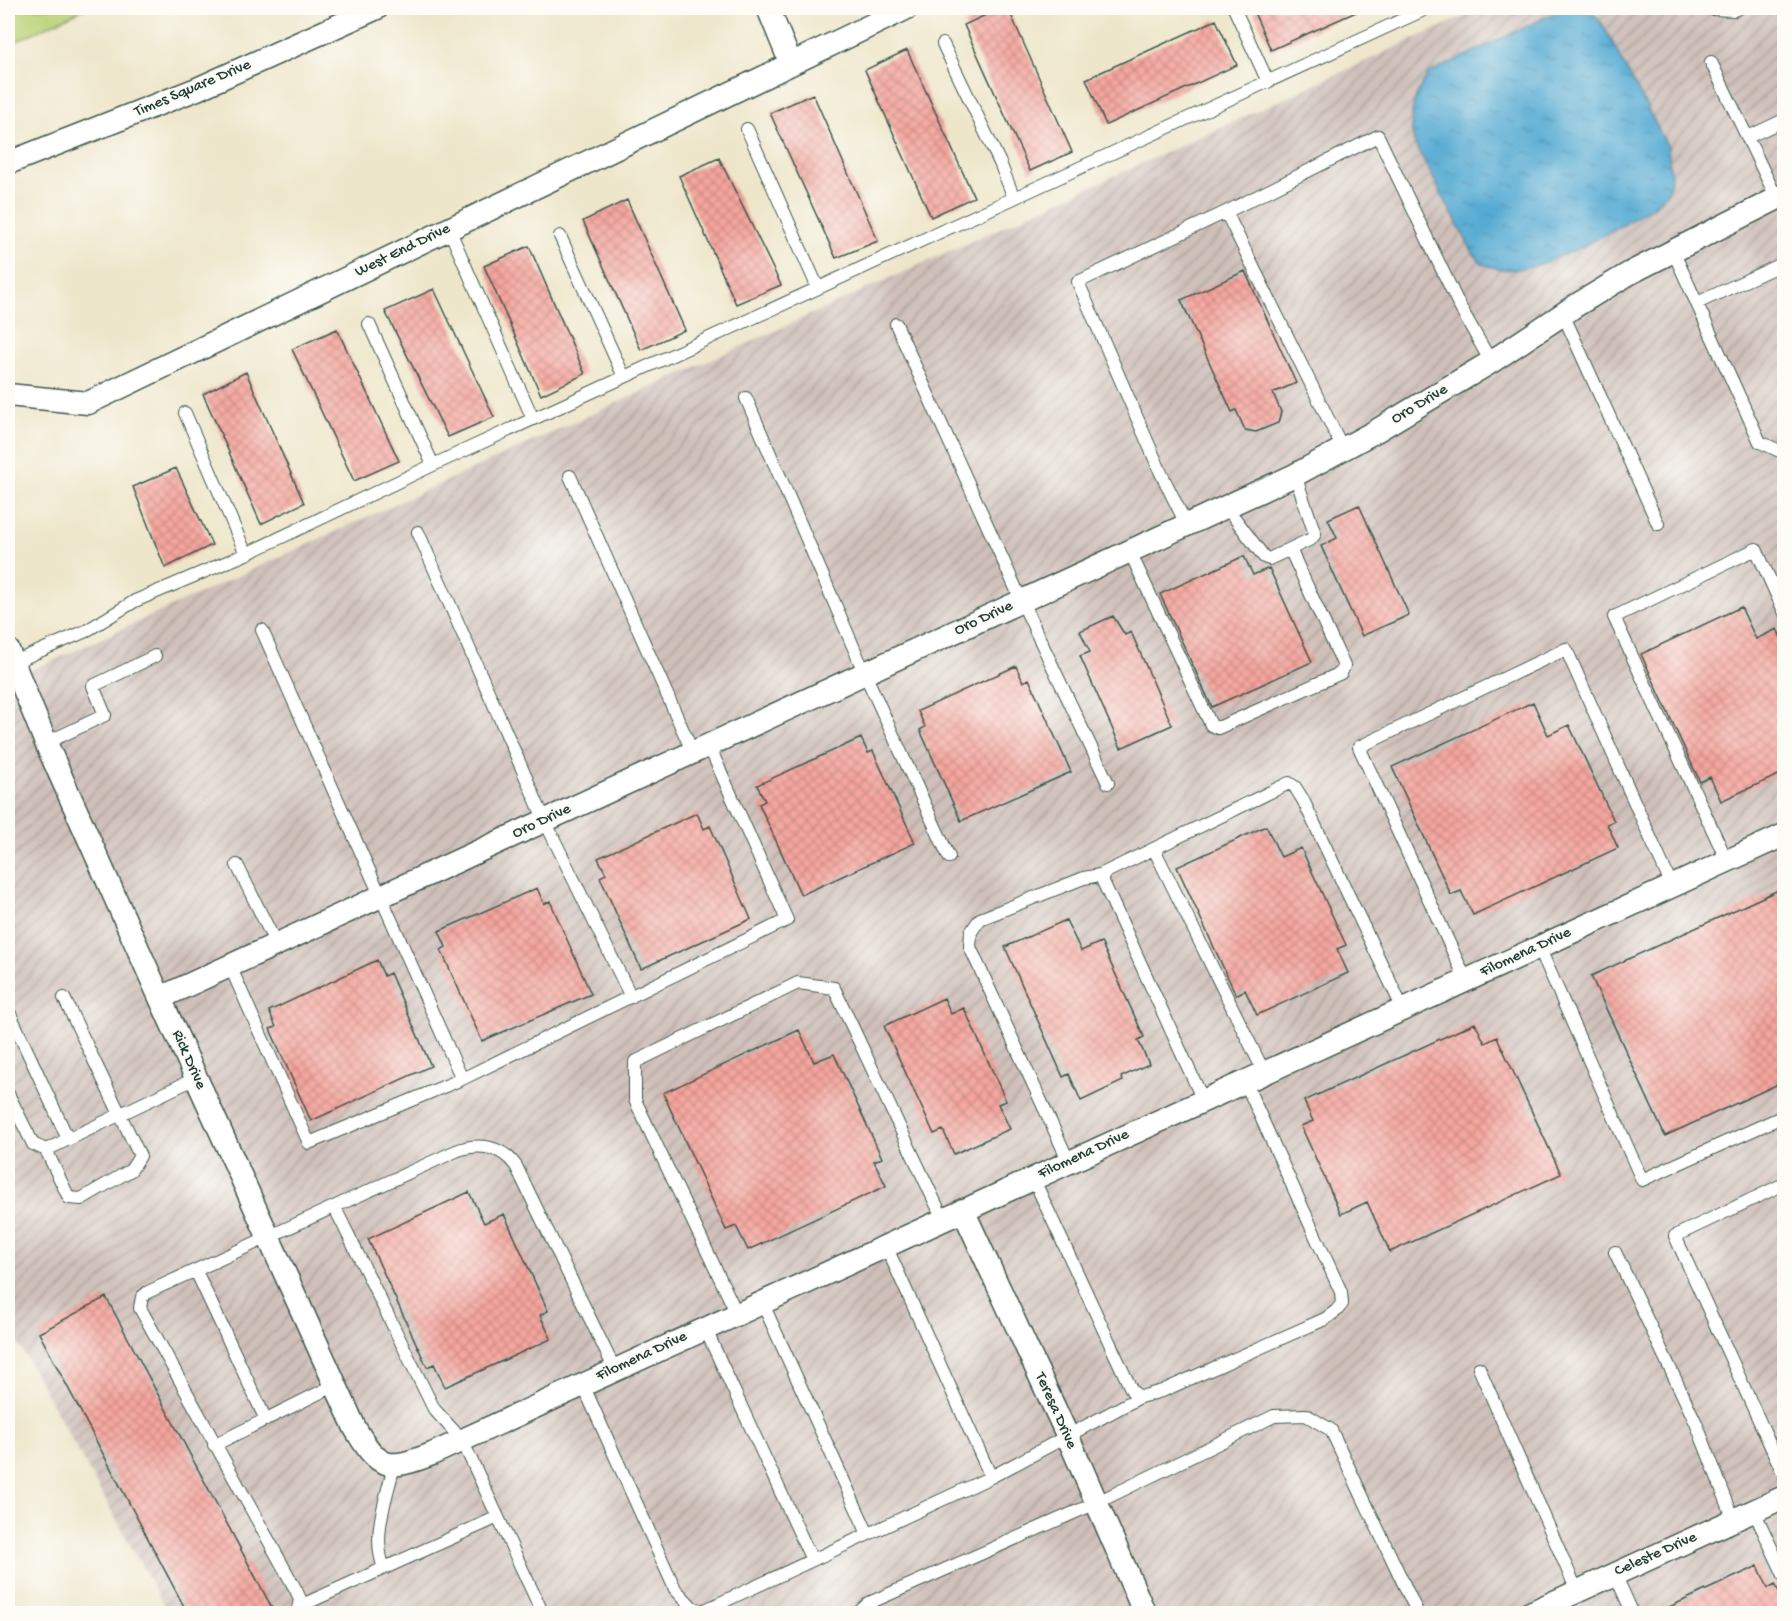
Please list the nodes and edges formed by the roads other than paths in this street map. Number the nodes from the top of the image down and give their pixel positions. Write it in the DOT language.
graph roads {
  1 [pos="377,8"];
  2 [pos="768,8"];
  3 [pos="907,8"];
  4 [pos="1234,8"];
  5 [pos="1428,8"];
  6 [pos="1712,8"];
  7 [pos="1739,8"];
  8 [pos="943,44"];
  9 [pos="1711,62"];
  10 [pos="791,64"];
  11 [pos="1268,82"];
  12 [pos="1785,120"];
  13 [pos="747,129"];
  14 [pos="1748,137"];
  15 [pos="8,163"];
  16 [pos="1781,197"];
  17 [pos="1014,198"];
  18 [pos="1226,212"];
  19 [pos="449,229"];
  20 [pos="560,236"];
  21 [pos="1673,251"];
  22 [pos="1785,263"];
  23 [pos="818,288"];
  24 [pos="1697,303"];
  25 [pos="1563,314"];
  26 [pos="369,324"];
  27 [pos="896,324"];
  28 [pos="1491,362"];
  29 [pos="624,377"];
  30 [pos="8,395"];
  31 [pos="746,398"];
  32 [pos="185,413"];
  33 [pos="533,418"];
  34 [pos="1343,449"];
  35 [pos="1785,453"];
  36 [pos="433,465"];
  37 [pos="570,476"];
  38 [pos="1295,476"];
  39 [pos="1227,508"];
  40 [pos="1658,524"];
  41 [pos="1187,526"];
  42 [pos="417,532"];
  43 [pos="1290,549"];
  44 [pos="1130,552"];
  45 [pos="246,554"];
  46 [pos="1022,602"];
  47 [pos="1785,611"];
  48 [pos="262,630"];
  49 [pos="155,656"];
  50 [pos="10,657"];
  51 [pos="865,674"];
  52 [pos="46,743"];
  53 [pos="701,749"];
  54 [pos="1108,783"];
  55 [pos="545,821"];
  56 [pos="1785,835"];
  57 [pos="1154,849"];
  58 [pos="950,857"];
  59 [pos="1727,861"];
  60 [pos="237,865"];
  61 [pos="1100,875"];
  62 [pos="1672,886"];
  63 [pos="380,897"];
  64 [pos="276,944"];
  65 [pos="1539,947"];
  66 [pos="230,966"];
  67 [pos="1466,980"];
  68 [pos="631,997"];
  69 [pos="64,998"];
  70 [pos="160,998"];
  71 [pos="1403,1009"];
  72 [pos="10,1014"];
  73 [pos="1254,1077"];
  74 [pos="196,1078"];
  75 [pos="462,1080"];
  76 [pos="8,1094"];
  77 [pos="1203,1100"];
  78 [pos="120,1115"];
  79 [pos="1785,1116"];
  80 [pos="68,1139"];
  81 [pos="46,1150"];
  82 [pos="1069,1162"];
  83 [pos="1033,1178"];
  84 [pos="1785,1184"];
  85 [pos="335,1208"];
  86 [pos="953,1215"];
  87 [pos="269,1238"];
  88 [pos="886,1246"];
  89 [pos="1615,1252"];
  90 [pos="196,1271"];
  91 [pos="762,1302"];
  92 [pos="737,1314"];
  93 [pos="705,1328"];
  94 [pos="1479,1368"];
  95 [pos="615,1370"];
  96 [pos="335,1384"];
  97 [pos="583,1385"];
  98 [pos="1140,1397"];
  99 [pos="266,1420"];
  100 [pos="1068,1437"];
  101 [pos="462,1440"];
  102 [pos="214,1445"];
  103 [pos="388,1464"];
  104 [pos="1785,1475"];
  105 [pos="991,1477"];
  106 [pos="1785,1497"];
  107 [pos="1096,1503"];
  108 [pos="1744,1515"];
  109 [pos="498,1517"];
  110 [pos="868,1534"];
  111 [pos="812,1560"];
  112 [pos="384,1568"];
  113 [pos="1615,1574"];
  114 [pos="1785,1575"];
  115 [pos="1577,1592"];
  116 [pos="298,1610"];
  117 [pos="543,1614"];
  118 [pos="857,1614"];
  119 [pos="1145,1614"];
  120 [pos="1418,1614"];
  121 [pos="1528,1614"];
  122 [pos="1633,1614"];
  1 -- 15 [label="street, Times Square Drive"];
  2 -- 10 [label="street"];
  3 -- 10 [label="street, West End Drive"];
  4 -- 11 [label="lane"];
  5 -- 11 [label="lane"];
  6 -- 7 [label="lane"];
  8 -- 17 [label="lane"];
  9 -- 14 [label="lane"];
  10 -- 19 [label="street, West End Drive"];
  11 -- 17 [label="lane"];
  12 -- 14 [label="lane"];
  13 -- 23 [label="lane"];
  14 -- 16 [label="lane"];
  16 -- 21 [label="street, Oro Drive"];
  17 -- 23 [label="lane"];
  18 -- 28 [label="lane"];
  18 -- 34 [label="lane"];
  18 -- 41 [label="lane"];
  19 -- 30 [label="street, West End Drive"];
  19 -- 33 [label="lane"];
  20 -- 29 [label="lane"];
  21 -- 24 [label="lane"];
  21 -- 25 [label="street, Oro Drive"];
  22 -- 24 [label="lane"];
  23 -- 29 [label="lane"];
  24 -- 35 [label="lane"];
  25 -- 28 [label="street, Oro Drive"];
  25 -- 40 [label="lane"];
  26 -- 36 [label="lane"];
  27 -- 46 [label="lane"];
  28 -- 34 [label="street, Oro Drive"];
  29 -- 33 [label="lane"];
  31 -- 51 [label="lane"];
  32 -- 45 [label="lane"];
  33 -- 36 [label="lane"];
  34 -- 38 [label="street, Oro Drive"];
  36 -- 45 [label="lane"];
  37 -- 53 [label="lane"];
  38 -- 39 [label="street, Oro Drive"];
  38 -- 43 [label="lane"];
  39 -- 41 [label="street, Oro Drive"];
  39 -- 43 [label="lane"];
  41 -- 44 [label="street, Oro Drive"];
  42 -- 55 [label="lane"];
  43 -- 44 [label="lane"];
  44 -- 46 [label="street, Oro Drive"];
  45 -- 50 [label="lane"];
  46 -- 51 [label="street, Oro Drive"];
  46 -- 54 [label="lane"];
  47 -- 59 [label="lane"];
  48 -- 63 [label="lane"];
  49 -- 52 [label="lane"];
  50 -- 52 [label="street, Rick Drive"];
  51 -- 53 [label="street, Oro Drive"];
  51 -- 58 [label="lane"];
  52 -- 70 [label="street, Rick Drive"];
  53 -- 55 [label="street, Oro Drive"];
  53 -- 68 [label="lane"];
  55 -- 63 [label="street, Oro Drive"];
  55 -- 68 [label="lane"];
  56 -- 59 [label="street, Filomena Drive"];
  57 -- 61 [label="lane"];
  57 -- 71 [label="lane"];
  57 -- 73 [label="lane"];
  59 -- 62 [label="street, Filomena Drive"];
  60 -- 64 [label="lane"];
  61 -- 77 [label="lane"];
  61 -- 82 [label="lane"];
  62 -- 65 [label="street, Filomena Drive"];
  62 -- 67 [label="lane"];
  63 -- 64 [label="street, Oro Drive"];
  63 -- 75 [label="lane"];
  64 -- 66 [label="street, Oro Drive"];
  65 -- 67 [label="street, Filomena Drive"];
  65 -- 79 [label="lane"];
  66 -- 70 [label="street, Oro Drive"];
  66 -- 75 [label="lane"];
  67 -- 71 [label="street, Filomena Drive"];
  68 -- 75 [label="lane"];
  69 -- 78 [label="lane"];
  70 -- 74 [label="street, Rick Drive"];
  71 -- 73 [label="street, Filomena Drive"];
  72 -- 80 [label="lane"];
  73 -- 77 [label="street, Filomena Drive"];
  73 -- 98 [label="lane"];
  74 -- 78 [label="lane"];
  74 -- 87 [label="street, Rick Drive"];
  76 -- 81 [label="lane"];
  77 -- 82 [label="street, Filomena Drive"];
  78 -- 80 [label="lane"];
  78 -- 81 [label="lane"];
  80 -- 81 [label="lane"];
  82 -- 83 [label="street, Filomena Drive"];
  83 -- 86 [label="street, Filomena Drive"];
  83 -- 98 [label="lane"];
  84 -- 104 [label="lane"];
  85 -- 87 [label="lane"];
  85 -- 95 [label="lane"];
  85 -- 101 [label="lane"];
  86 -- 88 [label="street, Filomena Drive"];
  86 -- 92 [label="lane"];
  86 -- 100 [label="street, Teresa Drive"];
  87 -- 90 [label="lane"];
  87 -- 96 [label="street, Rick Drive"];
  88 -- 91 [label="street, Filomena Drive"];
  88 -- 105 [label="lane"];
  89 -- 108 [label="lane"];
  90 -- 99 [label="lane"];
  90 -- 102 [label="lane"];
  91 -- 92 [label="street, Filomena Drive"];
  91 -- 110 [label="lane"];
  92 -- 93 [label="street, Filomena Drive"];
  93 -- 95 [label="street, Filomena Drive"];
  93 -- 111 [label="lane"];
  94 -- 115 [label="lane"];
  95 -- 97 [label="street, Filomena Drive"];
  96 -- 99 [label="lane"];
  96 -- 103 [label="street, Rick Drive"];
  97 -- 101 [label="street, Filomena Drive"];
  97 -- 111 [label="lane"];
  98 -- 100 [label="lane"];
  99 -- 102 [label="lane"];
  100 -- 105 [label="lane"];
  100 -- 107 [label="street, Teresa Drive"];
  101 -- 103 [label="street, Filomena Drive"];
  101 -- 109 [label="lane"];
  102 -- 116 [label="lane"];
  103 -- 112 [label="lane"];
  105 -- 110 [label="lane"];
  106 -- 108 [label="street, Celeste Drive"];
  107 -- 118 [label="lane"];
  107 -- 119 [label="street, Teresa Drive"];
  107 -- 120 [label="lane"];
  108 -- 113 [label="street, Celeste Drive"];
  108 -- 114 [label="lane"];
  109 -- 112 [label="lane"];
  109 -- 117 [label="lane"];
  110 -- 111 [label="lane"];
  112 -- 116 [label="lane"];
  113 -- 115 [label="street, Celeste Drive"];
  113 -- 122 [label="lane"];
  115 -- 121 [label="street, Celeste Drive"];
}
